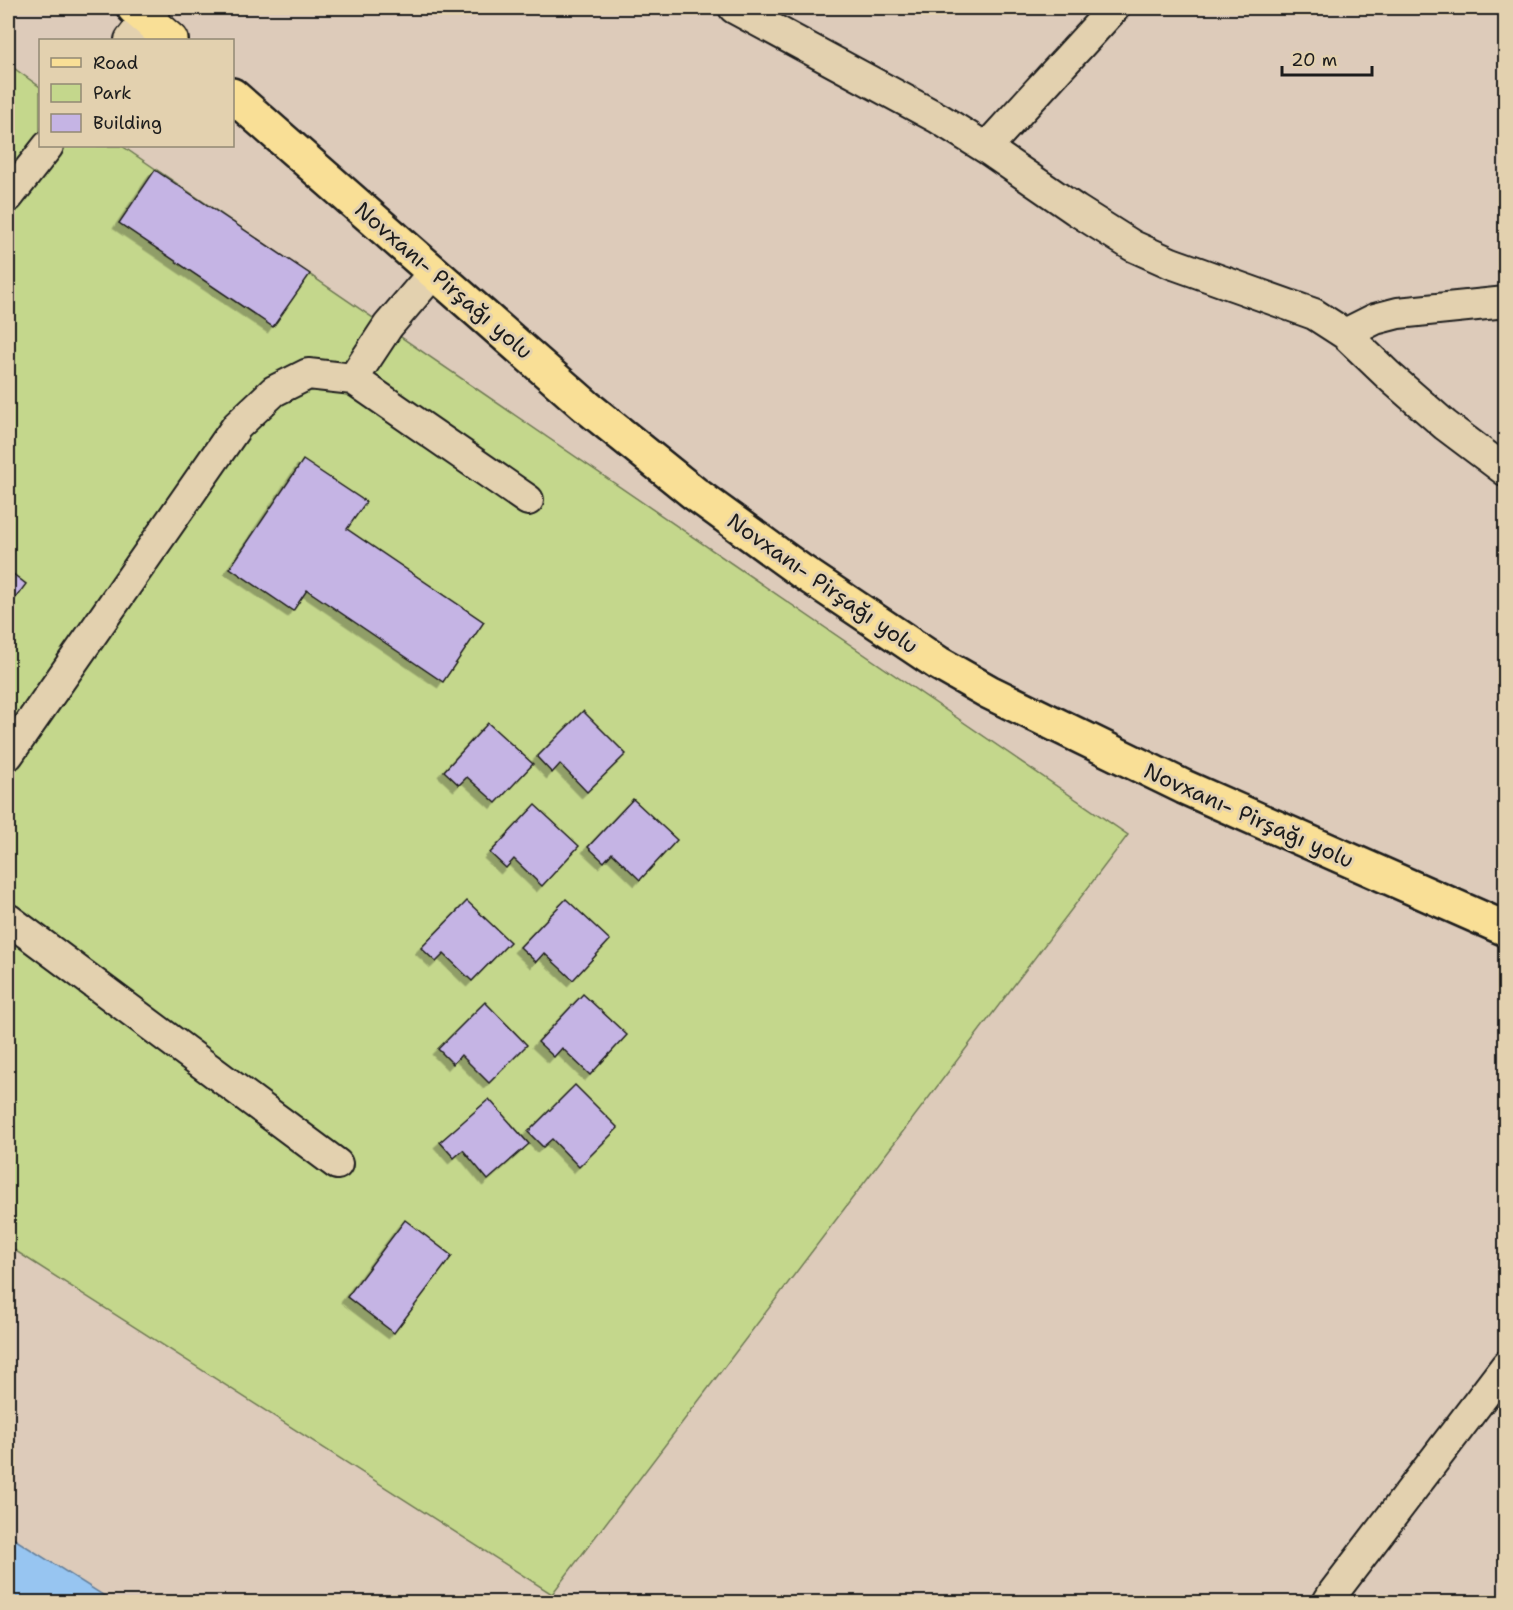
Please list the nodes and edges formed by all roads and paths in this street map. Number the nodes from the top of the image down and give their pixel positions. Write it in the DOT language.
graph roads {
  1 [pos="739,8"];
  2 [pos="1114,8"];
  3 [pos="142,19"];
  4 [pos="170,39"];
  5 [pos="234,97"];
  6 [pos="47,147"];
  7 [pos="986,148"];
  8 [pos="8,197"];
  9 [pos="434,272"];
  10 [pos="1506,302"];
  11 [pos="1345,334"];
  12 [pos="353,379"];
  13 [pos="1506,471"];
  14 [pos="528,500"];
  15 [pos="8,755"];
  16 [pos="8,920"];
  17 [pos="1506,929"];
  18 [pos="337,1164"];
  19 [pos="1506,1366"];
  20 [pos="1328,1602"];
  1 -- 7 [label="street"];
  2 -- 7 [label="street"];
  3 -- 4 [label="main road"];
  5 -- 9 [label="main road, Novxanı- Pirşağı yolu"];
  6 -- 8 [label="street"];
  7 -- 11 [label="street"];
  9 -- 12 [label="street"];
  9 -- 17 [label="main road, Novxanı- Pirşağı yolu"];
  10 -- 11 [label="street"];
  11 -- 13 [label="street"];
  12 -- 14 [label="street"];
  12 -- 15 [label="street"];
  16 -- 18 [label="street"];
  19 -- 20 [label="street"];
}
